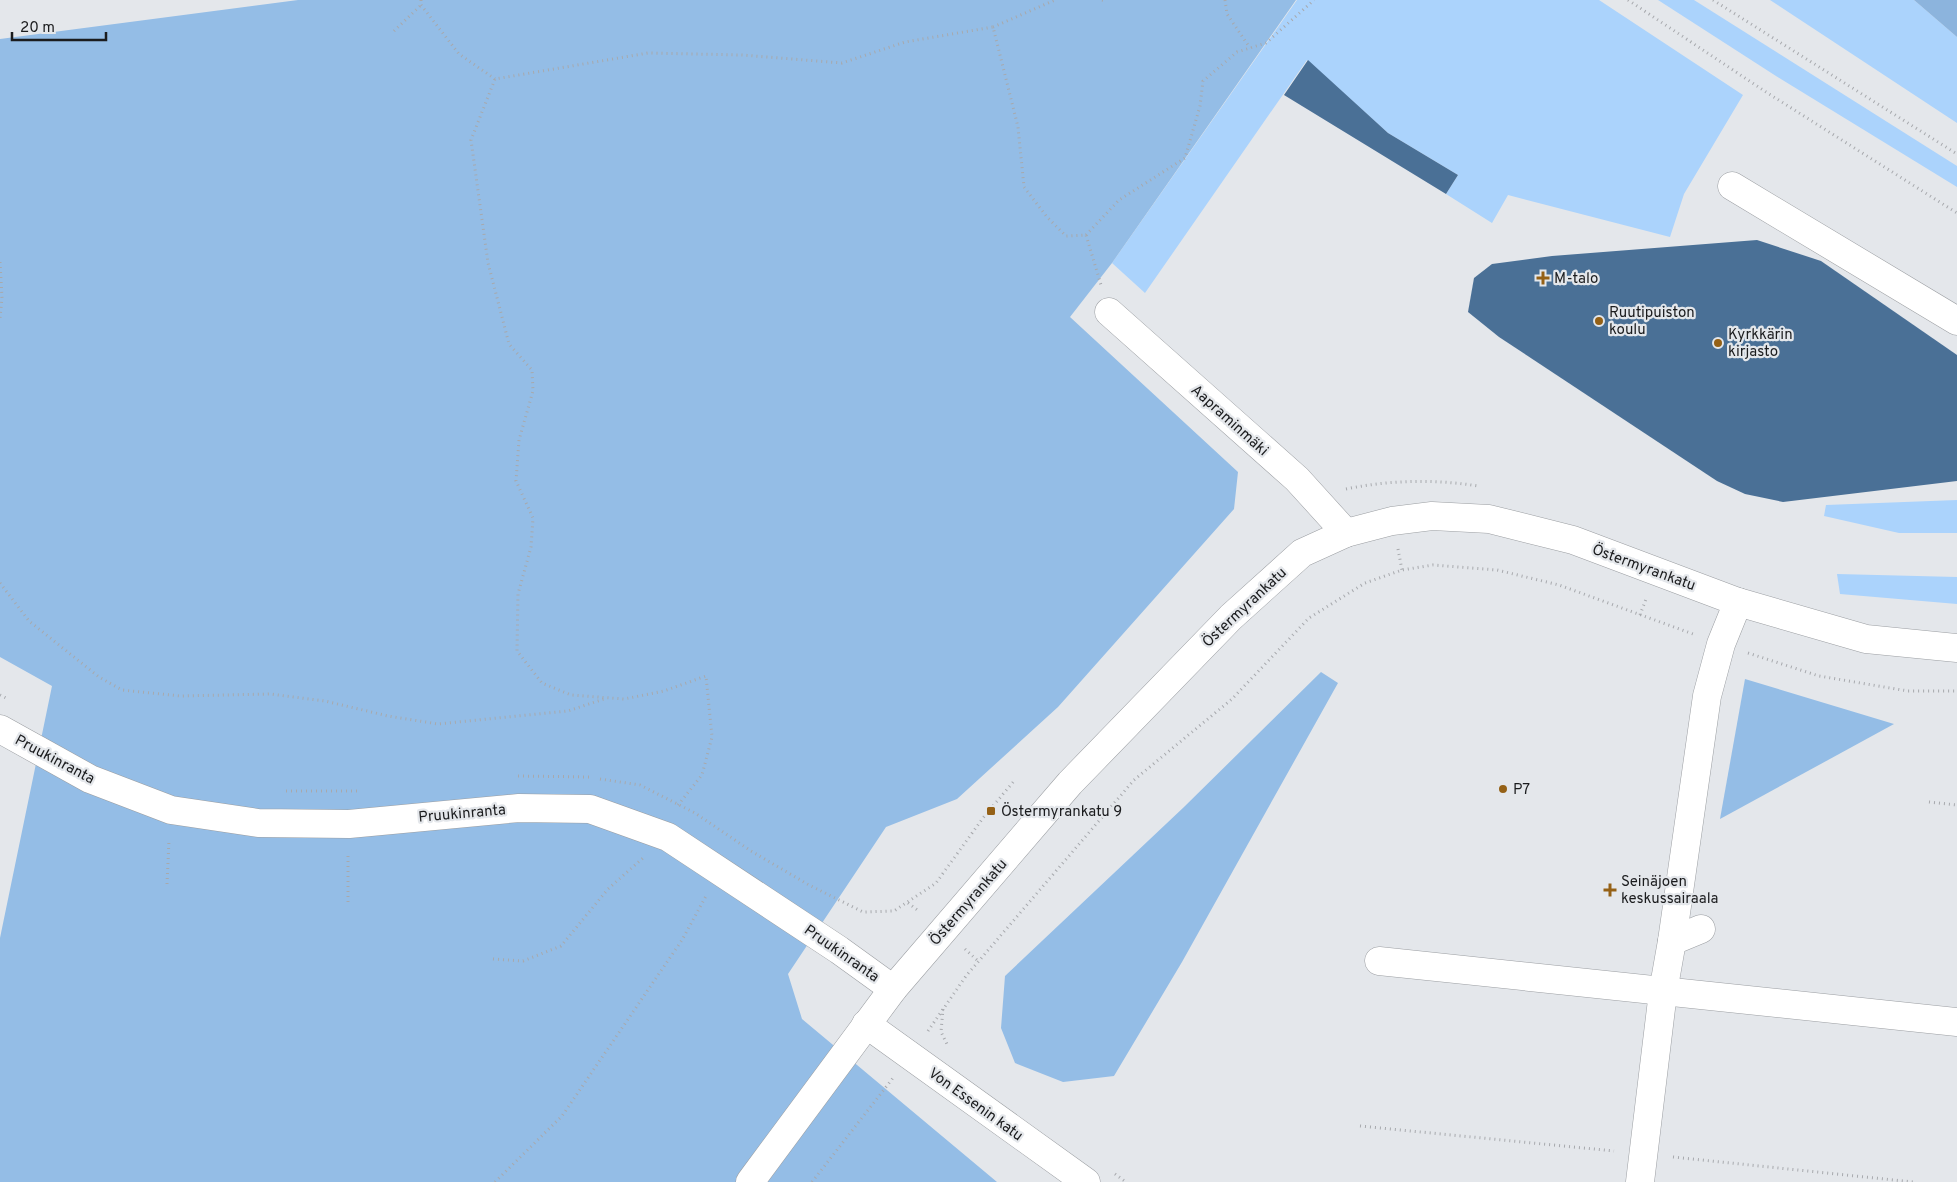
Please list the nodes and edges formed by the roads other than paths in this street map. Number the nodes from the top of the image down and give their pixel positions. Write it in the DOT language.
graph roads {
  1 [pos="1732,186"];
  2 [pos="1109,312"];
  3 [pos="1957,320"];
  4 [pos="1346,533"];
  5 [pos="1738,602"];
  6 [pos="1957,648"];
  7 [pos="0,729"];
  8 [pos="1701,929"];
  9 [pos="1672,941"];
  10 [pos="1379,961"];
  11 [pos="893,989"];
  12 [pos="1663,992"];
  13 [pos="1957,1022"];
  14 [pos="866,1024"];
  15 [pos="750,1182"];
  16 [pos="1086,1182"];
  17 [pos="1640,1182"];
  1 -- 3 [label="street"];
  2 -- 4 [label="street, Aapraminmäki"];
  4 -- 5 [label="street, Östermyrankatu"];
  4 -- 11 [label="street, Östermyrankatu"];
  5 -- 6 [label="street, Östermyrankatu"];
  5 -- 9 [label="street"];
  7 -- 11 [label="street, Pruukinranta"];
  8 -- 9 [label="street"];
  9 -- 12 [label="street"];
  10 -- 12 [label="street"];
  11 -- 14 [label="street, Östermyrankatu"];
  12 -- 13 [label="street"];
  12 -- 17 [label="street"];
  14 -- 15 [label="street, Östermyrankatu"];
  14 -- 16 [label="street, Von Essenin katu"];
}
